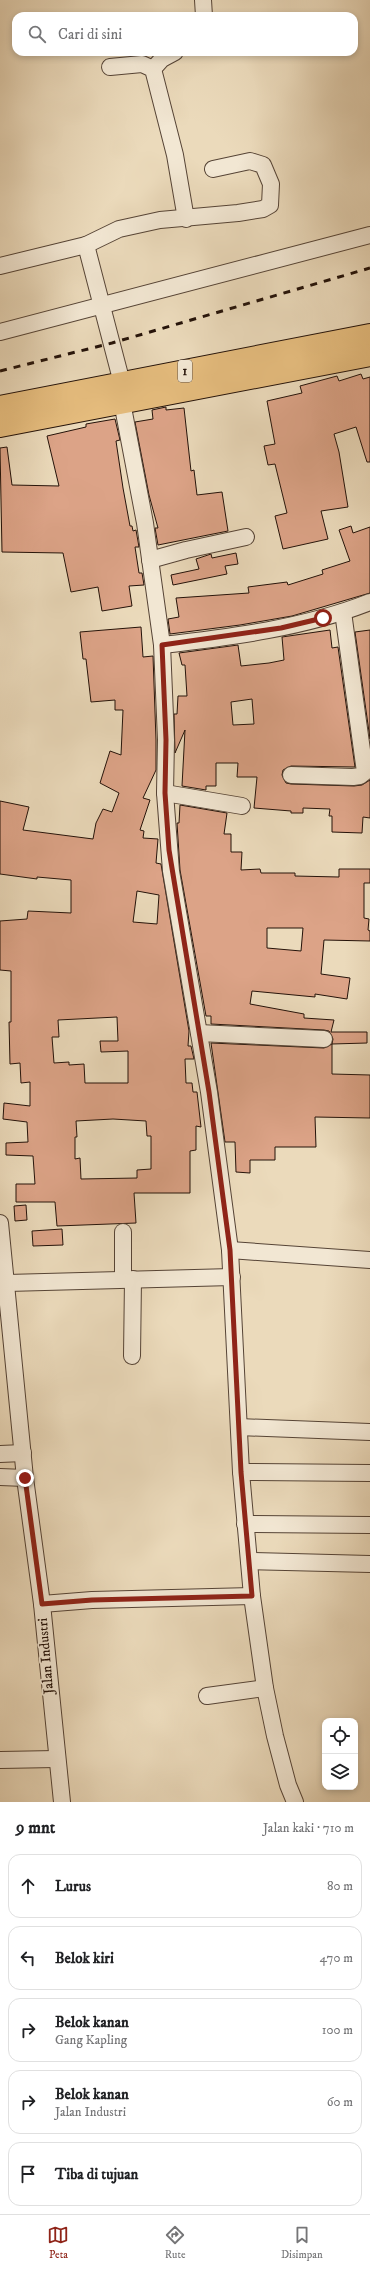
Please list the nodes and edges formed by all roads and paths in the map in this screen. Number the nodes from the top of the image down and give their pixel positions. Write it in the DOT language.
graph roads {
  1 [pos="203,0"];
  2 [pos="204,12"];
  3 [pos="168,56"];
  4 [pos="110,67"];
  5 [pos="153,69"];
  6 [pos="213,169"];
  7 [pos="186,219"];
  8 [pos="370,235"];
  9 [pos="86,245"];
  10 [pos="0,266"];
  11 [pos="102,306"];
  12 [pos="0,332"];
  13 [pos="370,336"];
  14 [pos="370,354"];
  15 [pos="122,392"];
  16 [pos="0,407"];
  17 [pos="0,426"];
  18 [pos="246,537"];
  19 [pos="150,560"];
  20 [pos="370,602"];
  21 [pos="343,612"];
  22 [pos="162,645"];
  23 [pos="291,775"];
  24 [pos="165,793"];
  25 [pos="242,806"];
  26 [pos="199,1033"];
  27 [pos="324,1039"];
  28 [pos="0,1223"];
  29 [pos="123,1232"];
  30 [pos="230,1250"];
  31 [pos="370,1260"];
  32 [pos="232,1277"];
  33 [pos="128,1279"];
  34 [pos="7,1283"];
  35 [pos="6,1324"];
  36 [pos="132,1356"];
  37 [pos="239,1427"];
  38 [pos="370,1432"];
  39 [pos="23,1453"];
  40 [pos="0,1454"];
  41 [pos="241,1472"];
  42 [pos="370,1473"];
  43 [pos="0,1477"];
  44 [pos="25,1478"];
  45 [pos="245,1524"];
  46 [pos="370,1525"];
  47 [pos="248,1561"];
  48 [pos="370,1564"];
  49 [pos="252,1596"];
  50 [pos="42,1604"];
  51 [pos="265,1688"];
  52 [pos="207,1696"];
  53 [pos="56,1759"];
  54 [pos="0,1760"];
  55 [pos="62,1802"];
  56 [pos="295,1802"];
  1 -- 2 [label="street"];
  3 -- 5 [label="street"];
  4 -- 5 [label="street"];
  5 -- 7 [label="street"];
  6 -- 7 [label="street"];
  7 -- 9 [label="street"];
  8 -- 11 [label="street"];
  9 -- 10 [label="street"];
  9 -- 11 [label="street"];
  11 -- 12 [label="street"];
  11 -- 15 [label="street"];
  13 -- 15 [label="highway, 1"];
  14 -- 15 [label="highway, 1"];
  15 -- 16 [label="highway, 1"];
  15 -- 17 [label="highway, 1"];
  15 -- 19 [label="street"];
  18 -- 19 [label="street"];
  19 -- 22 [label="street"];
  20 -- 21 [label="street"];
  21 -- 22 [label="street"];
  21 -- 23 [label="street"];
  22 -- 24 [label="street"];
  24 -- 25 [label="street"];
  24 -- 26 [label="street"];
  26 -- 27 [label="street"];
  26 -- 30 [label="street"];
  28 -- 34 [label="street, Jalan Industri"];
  29 -- 33 [label="street"];
  30 -- 31 [label="street"];
  30 -- 32 [label="street"];
  32 -- 33 [label="street"];
  32 -- 37 [label="street"];
  33 -- 34 [label="street"];
  33 -- 36 [label="street"];
  34 -- 35 [label="street, Jalan Industri"];
  35 -- 39 [label="street, Jalan Industri"];
  37 -- 38 [label="street"];
  37 -- 41 [label="street"];
  39 -- 40 [label="street"];
  39 -- 44 [label="street, Jalan Industri"];
  41 -- 42 [label="street"];
  41 -- 45 [label="street"];
  43 -- 44 [label="street"];
  44 -- 50 [label="street, Jalan Industri"];
  45 -- 46 [label="street"];
  45 -- 47 [label="street"];
  47 -- 48 [label="street"];
  47 -- 49 [label="street"];
  49 -- 50 [label="street"];
  49 -- 51 [label="street"];
  50 -- 53 [label="street, Jalan Industri"];
  51 -- 52 [label="street"];
  51 -- 56 [label="street"];
  53 -- 54 [label="street"];
  53 -- 55 [label="street, Jalan Industri"];
}
